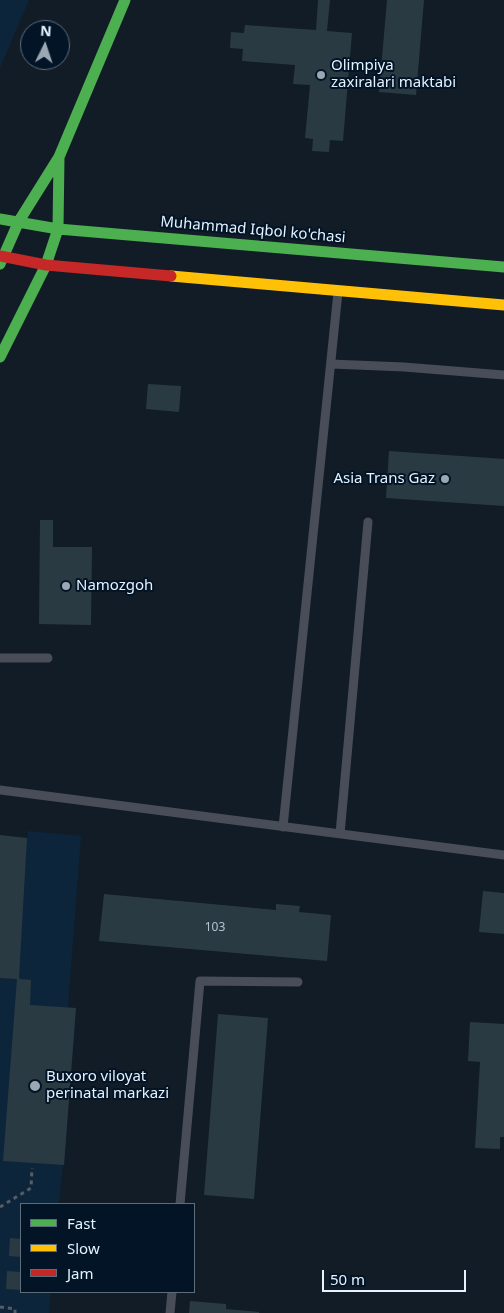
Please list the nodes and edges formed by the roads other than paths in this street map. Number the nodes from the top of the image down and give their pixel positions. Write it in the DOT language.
graph roads {
  1 [pos="125,0"];
  2 [pos="59,157"];
  3 [pos="0,219"];
  4 [pos="18,221"];
  5 [pos="58,229"];
  6 [pos="1,259"];
  7 [pos="46,265"];
  8 [pos="504,267"];
  9 [pos="338,290"];
  10 [pos="504,305"];
  11 [pos="0,357"];
  12 [pos="331,364"];
  13 [pos="504,375"];
  14 [pos="368,522"];
  15 [pos="0,658"];
  16 [pos="48,658"];
  17 [pos="0,790"];
  18 [pos="283,827"];
  19 [pos="340,834"];
  20 [pos="504,855"];
  21 [pos="298,982"];
  22 [pos="180,1203"];
  23 [pos="172,1293"];
  24 [pos="170,1313"];
  1 -- 2 [label="main road"];
  2 -- 4 [label="main road"];
  2 -- 5 [label="main road"];
  3 -- 4 [label="main road, Muhammad Iqbol ko'chasi"];
  4 -- 5 [label="main road, Muhammad Iqbol ko'chasi"];
  4 -- 6 [label="main road"];
  5 -- 7 [label="main road"];
  5 -- 8 [label="main road, Muhammad Iqbol ko'chasi"];
  6 -- 7 [label="main road"];
  7 -- 9 [label="main road"];
  7 -- 11 [label="main road"];
  9 -- 10 [label="main road"];
  9 -- 12 [label="lane"];
  12 -- 13 [label="lane"];
  12 -- 18 [label="lane"];
  14 -- 19 [label="lane"];
  15 -- 16 [label="lane"];
  17 -- 18 [label="lane"];
  18 -- 19 [label="lane"];
  19 -- 20 [label="lane"];
  21 -- 22 [label="lane"];
  23 -- 24 [label="lane"];
}
